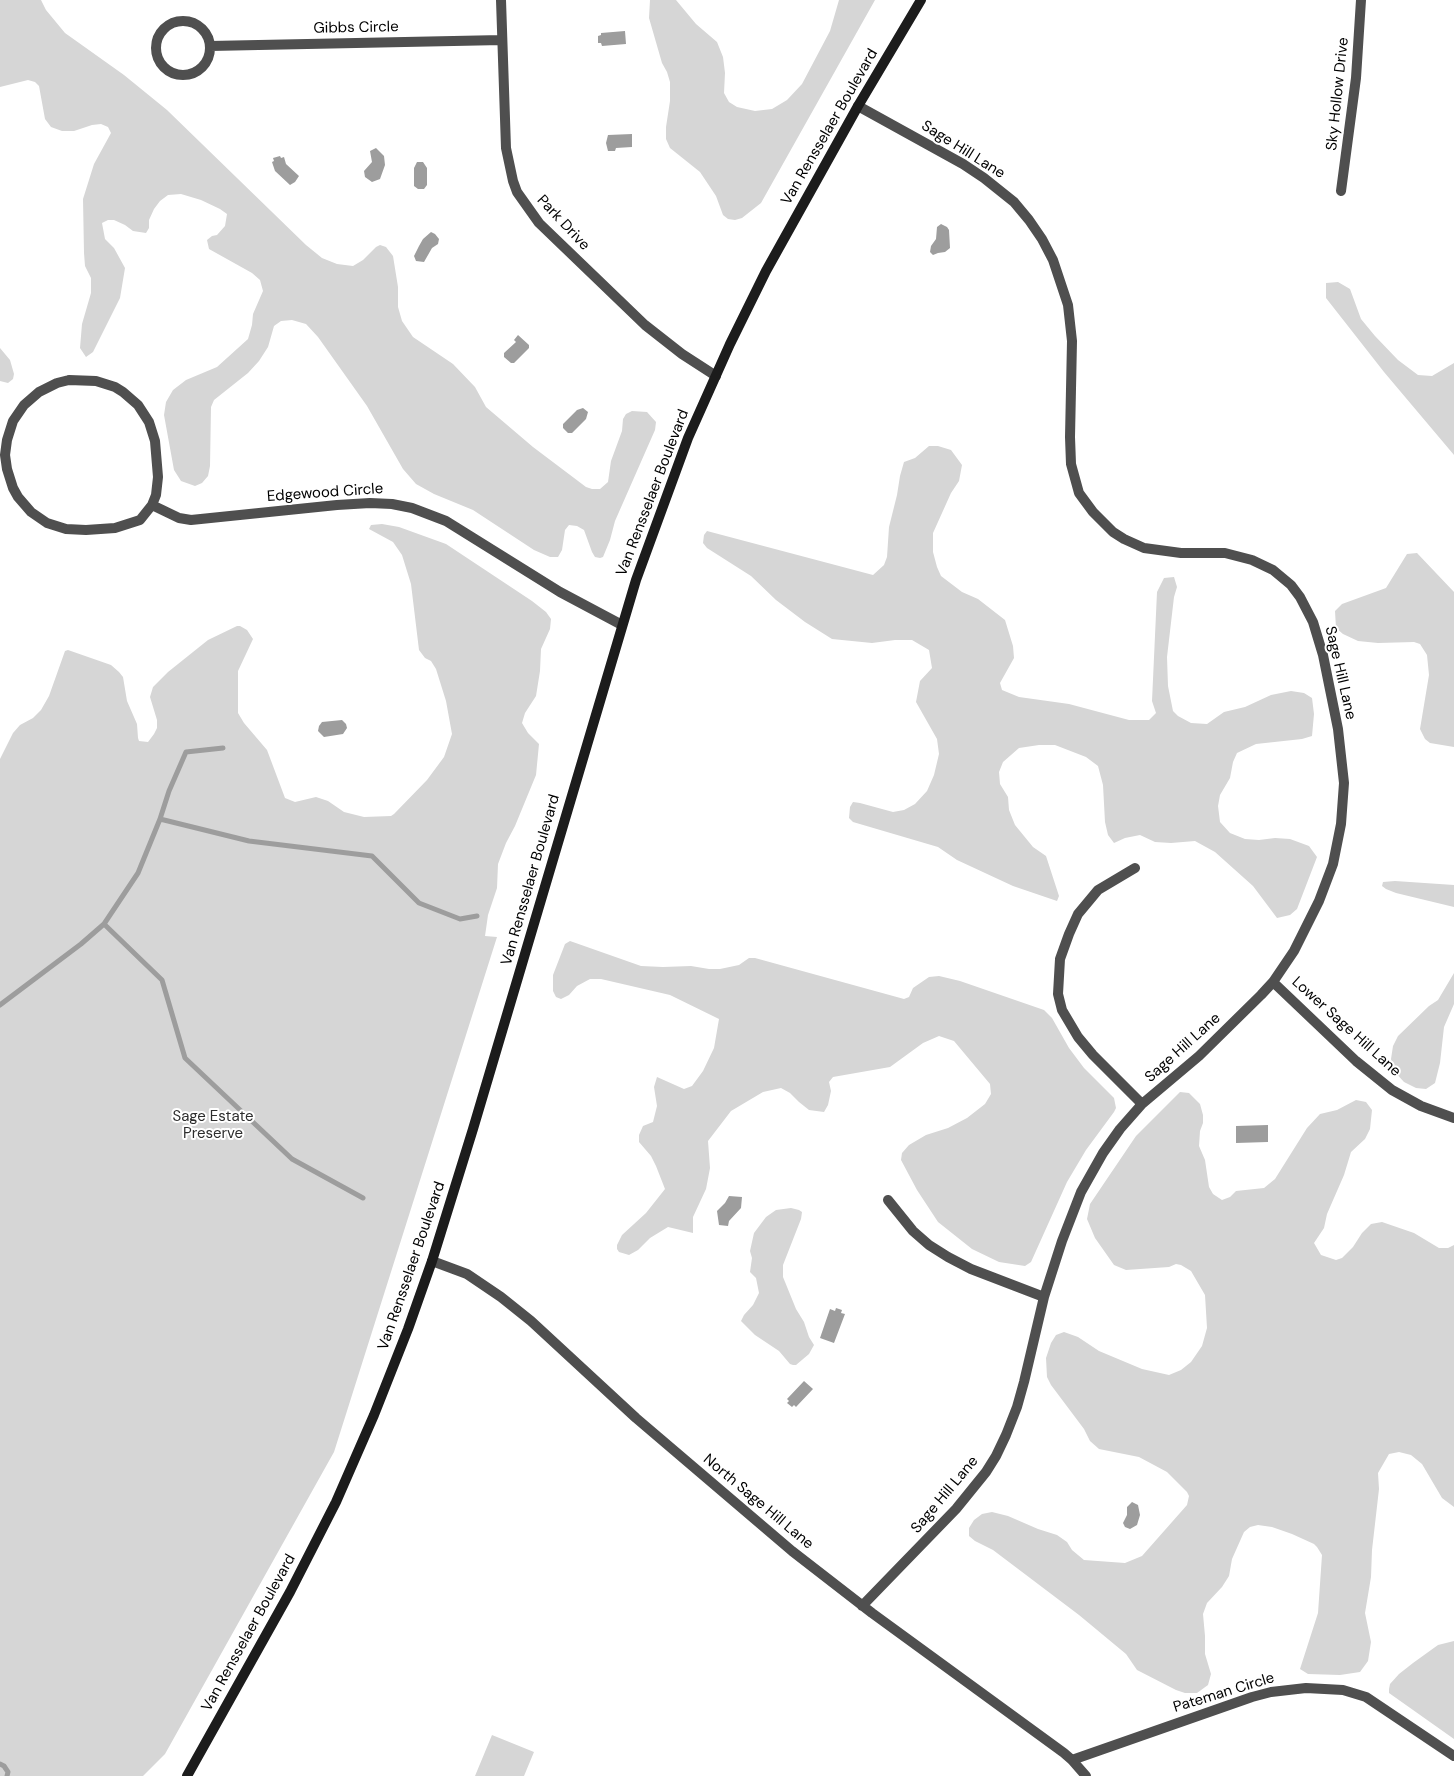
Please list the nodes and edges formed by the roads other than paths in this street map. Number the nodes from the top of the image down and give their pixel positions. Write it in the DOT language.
graph roads {
  1 [pos="501,0"];
  2 [pos="921,0"];
  3 [pos="1361,0"];
  4 [pos="502,40"];
  5 [pos="210,46"];
  6 [pos="858,106"];
  7 [pos="1342,191"];
  8 [pos="716,376"];
  9 [pos="152,505"];
  10 [pos="622,625"];
  11 [pos="1135,868"];
  12 [pos="1273,982"];
  13 [pos="1142,1104"];
  14 [pos="1454,1118"];
  15 [pos="888,1200"];
  16 [pos="432,1261"];
  17 [pos="1044,1297"];
  18 [pos="862,1606"];
  19 [pos="1454,1756"];
  20 [pos="1072,1760"];
  21 [pos="187,1776"];
  22 [pos="1086,1776"];
  1 -- 4 [label="street, Park Drive"];
  2 -- 6 [label="main road, Van Rensselaer Boulevard"];
  3 -- 7 [label="street, Sky Hollow Drive"];
  4 -- 5 [label="street, Gibbs Circle"];
  4 -- 8 [label="street, Park Drive"];
  5 -- 5 [label="street"];
  6 -- 8 [label="main road, Van Rensselaer Boulevard"];
  6 -- 12 [label="street, Sage Hill Lane"];
  8 -- 10 [label="main road, Van Rensselaer Boulevard"];
  9 -- 9 [label="street"];
  9 -- 10 [label="street, Edgewood Circle"];
  10 -- 16 [label="main road, Van Rensselaer Boulevard"];
  11 -- 13 [label="street, Sage Hill Lane"];
  12 -- 13 [label="street, Sage Hill Lane"];
  12 -- 14 [label="street, Lower Sage Hill Lane"];
  13 -- 17 [label="street, Sage Hill Lane"];
  15 -- 17 [label="street"];
  16 -- 18 [label="street, North Sage Hill Lane"];
  16 -- 21 [label="main road, Van Rensselaer Boulevard"];
  17 -- 18 [label="street, Sage Hill Lane"];
  18 -- 20 [label="street, North Sage Hill Lane"];
  19 -- 20 [label="street, Pateman Circle"];
  20 -- 22 [label="street"];
}
